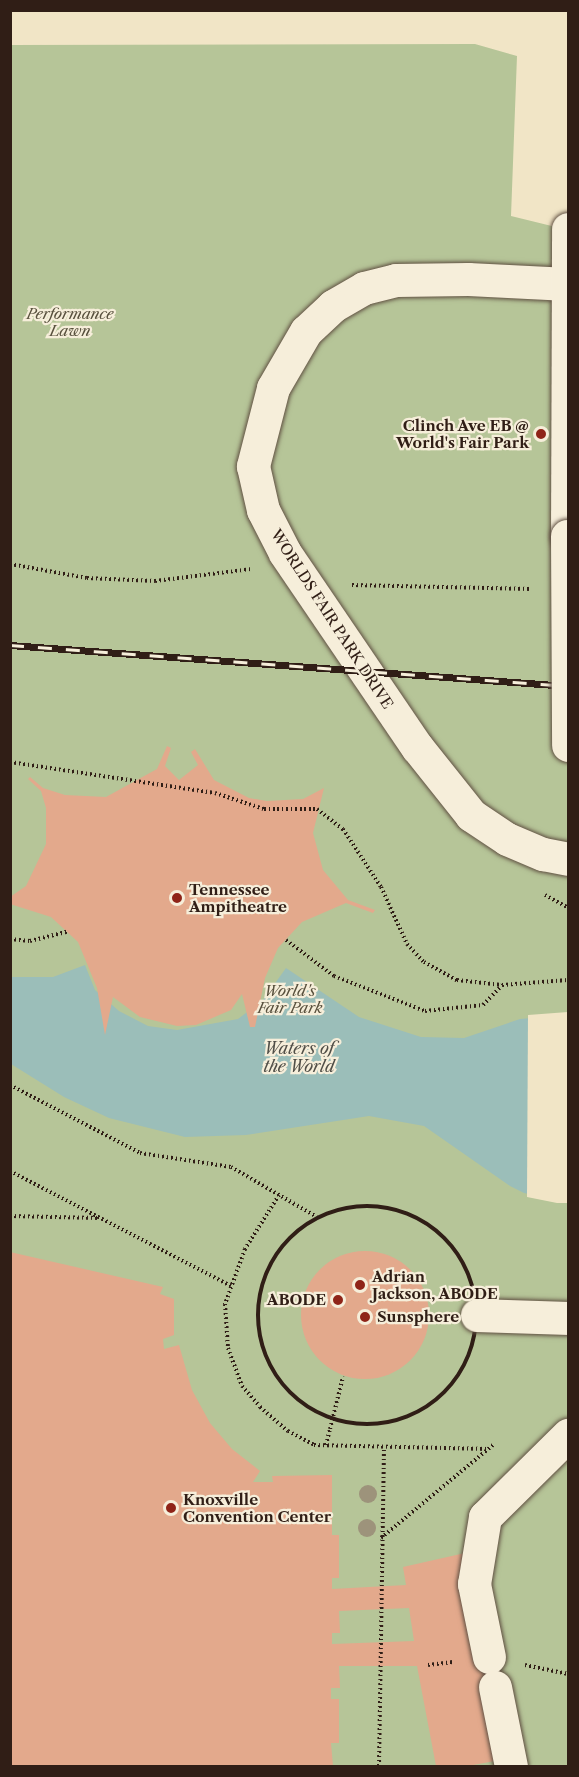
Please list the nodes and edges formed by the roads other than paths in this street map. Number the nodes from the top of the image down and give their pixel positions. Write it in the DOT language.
graph roads {
  1 [pos="568,229"];
  2 [pos="568,284"];
  3 [pos="568,745"];
  4 [pos="568,859"];
  5 [pos="477,1315"];
  6 [pos="568,1318"];
  7 [pos="568,1435"];
  8 [pos="511,1767"];
  1 -- 2 [label="street"];
  2 -- 3 [label="street, bridge"];
  2 -- 4 [label="street, WORLDS FAIR PARK DRIVE"];
  5 -- 6 [label="street"];
  7 -- 8 [label="street"];
}
